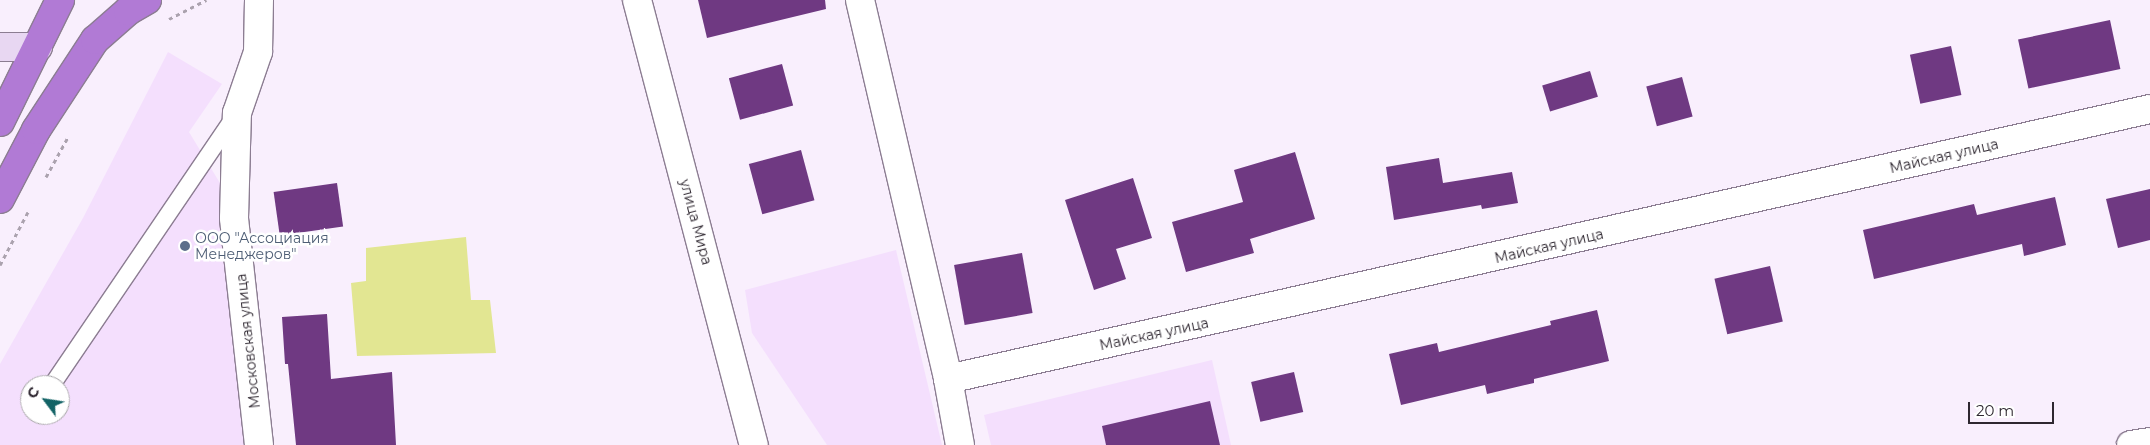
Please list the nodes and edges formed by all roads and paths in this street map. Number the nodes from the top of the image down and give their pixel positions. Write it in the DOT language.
graph roads {
  1 [pos="60,0"];
  2 [pos="148,0"];
  3 [pos="206,0"];
  4 [pos="259,0"];
  5 [pos="637,0"];
  6 [pos="860,0"];
  7 [pos="162,23"];
  8 [pos="0,47"];
  9 [pos="38,47"];
  10 [pos="2150,109"];
  11 [pos="237,113"];
  12 [pos="0,122"];
  13 [pos="72,131"];
  14 [pos="44,181"];
  15 [pos="0,199"];
  16 [pos="32,205"];
  17 [pos="0,264"];
  18 [pos="59,375"];
  19 [pos="948,379"];
  20 [pos="2150,442"];
  21 [pos="259,445"];
  22 [pos="754,445"];
  23 [pos="960,445"];
  24 [pos="2131,445"];
  1 -- 9 [label="highway"];
  2 -- 15 [label="highway"];
  3 -- 7 [label="path"];
  4 -- 11 [label="street, Московская улица"];
  5 -- 22 [label="street, улица Мира"];
  6 -- 19 [label="street"];
  8 -- 9 [label="street"];
  9 -- 12 [label="highway"];
  10 -- 19 [label="street, Майская улица"];
  11 -- 18 [label="lane"];
  11 -- 21 [label="street, Московская улица"];
  13 -- 14 [label="path"];
  16 -- 17 [label="path"];
  19 -- 23 [label="street"];
  20 -- 24 [label="street"];
}
